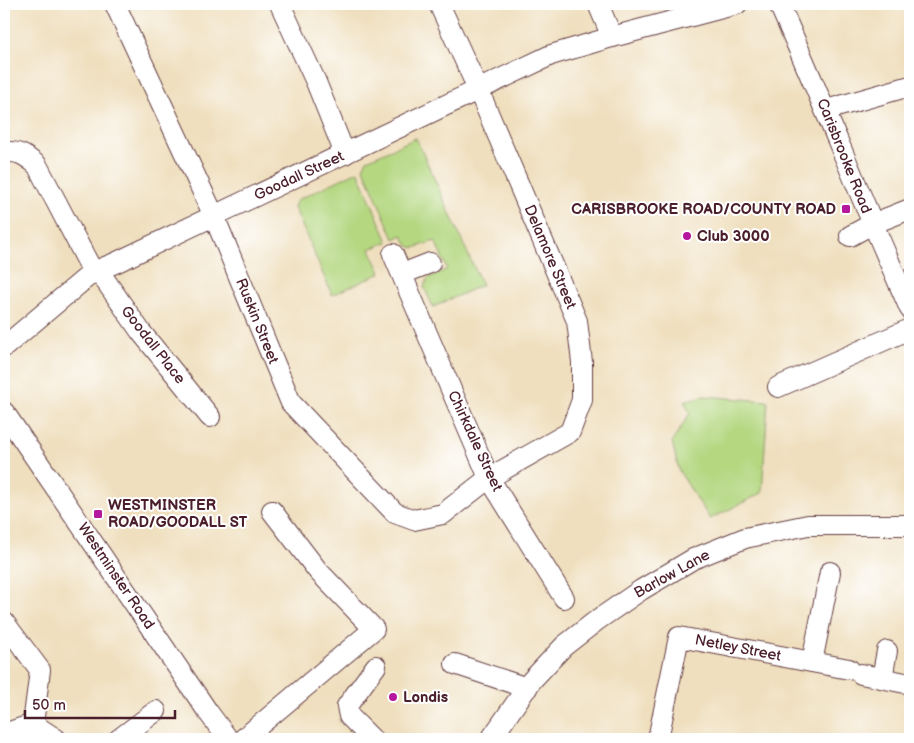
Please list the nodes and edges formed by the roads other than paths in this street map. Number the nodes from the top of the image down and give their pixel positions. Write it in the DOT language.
graph roads {
  1 [pos="115,4"];
  2 [pos="280,4"];
  3 [pos="439,4"];
  4 [pos="598,4"];
  5 [pos="738,4"];
  6 [pos="779,4"];
  7 [pos="612,36"];
  8 [pos="910,86"];
  9 [pos="478,89"];
  10 [pos="826,110"];
  11 [pos="4,153"];
  12 [pos="345,154"];
  13 [pos="910,209"];
  14 [pos="214,216"];
  15 [pos="872,224"];
  16 [pos="850,236"];
  17 [pos="393,254"];
  18 [pos="430,263"];
  19 [pos="96,271"];
  20 [pos="402,274"];
  21 [pos="910,309"];
  22 [pos="910,328"];
  23 [pos="4,347"];
  24 [pos="778,387"];
  25 [pos="4,412"];
  26 [pos="210,417"];
  27 [pos="489,478"];
  28 [pos="272,511"];
  29 [pos="910,525"];
  30 [pos="830,572"];
  31 [pos="564,598"];
  32 [pos="4,622"];
  33 [pos="887,651"];
  34 [pos="812,662"];
  35 [pos="455,664"];
  36 [pos="376,666"];
  37 [pos="882,678"];
  38 [pos="910,684"];
  39 [pos="527,688"];
  40 [pos="156,711"];
  41 [pos="33,724"];
  42 [pos="4,734"];
  43 [pos="56,739"];
  44 [pos="119,739"];
  45 [pos="228,739"];
  46 [pos="243,739"];
  47 [pos="372,739"];
  48 [pos="490,739"];
  49 [pos="658,739"];
  1 -- 14 [label="street, Ruskin Street"];
  2 -- 12 [label="street"];
  3 -- 9 [label="street, Delamore Street"];
  4 -- 7 [label="street"];
  5 -- 7 [label="street, Goodall Street"];
  6 -- 10 [label="street, Carisbrooke Road"];
  7 -- 9 [label="street, Goodall Street"];
  8 -- 10 [label="street"];
  9 -- 12 [label="street, Goodall Street"];
  9 -- 27 [label="street, Delamore Street"];
  10 -- 15 [label="street, Carisbrooke Road"];
  11 -- 19 [label="street, Goodall Place"];
  12 -- 14 [label="street, Goodall Street"];
  13 -- 15 [label="street"];
  14 -- 19 [label="street, Goodall Street"];
  14 -- 27 [label="street, Ruskin Street"];
  15 -- 16 [label="street"];
  15 -- 21 [label="street, Carisbrooke Road"];
  17 -- 20 [label="street, Chirkdale Street"];
  18 -- 20 [label="street"];
  19 -- 23 [label="street, Goodall Street"];
  19 -- 26 [label="street, Goodall Place"];
  20 -- 27 [label="street, Chirkdale Street"];
  22 -- 24 [label="street"];
  25 -- 45 [label="street, Westminster Road"];
  27 -- 31 [label="street, Chirkdale Street"];
  28 -- 46 [label="street"];
  29 -- 39 [label="street, Barlow Lane"];
  30 -- 34 [label="street"];
  32 -- 41 [label="street"];
  33 -- 37 [label="street"];
  34 -- 37 [label="street, Netley Street"];
  34 -- 49 [label="street, Netley Street"];
  35 -- 39 [label="street"];
  36 -- 47 [label="street"];
  37 -- 38 [label="street, Netley Street"];
  39 -- 48 [label="street, Barlow Lane"];
  40 -- 44 [label="street"];
  41 -- 42 [label="street"];
  41 -- 43 [label="street"];
}
